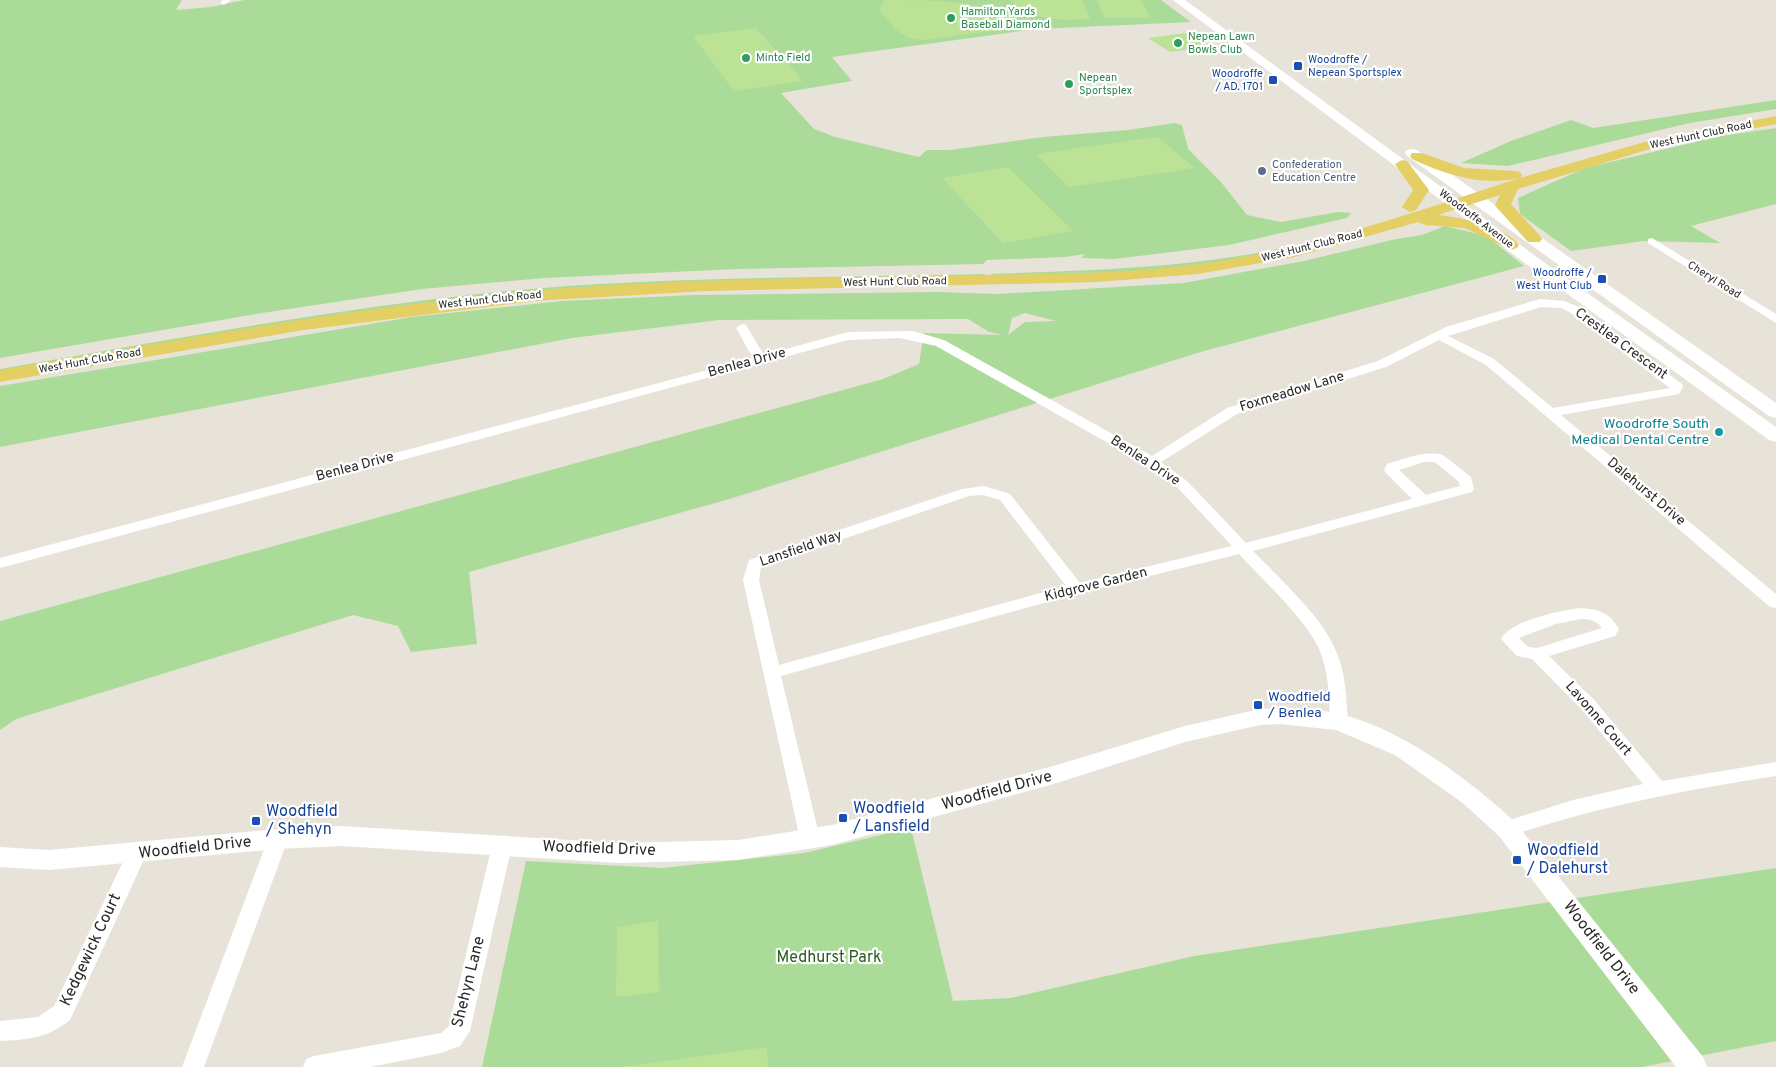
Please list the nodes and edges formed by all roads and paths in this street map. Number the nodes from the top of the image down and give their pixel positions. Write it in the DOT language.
graph roads {
  1 [pos="1178,0"];
  2 [pos="1189,0"];
  3 [pos="1319,90"];
  4 [pos="1304,92"];
  5 [pos="1776,113"];
  6 [pos="1776,120"];
  7 [pos="1366,122"];
  8 [pos="1401,146"];
  9 [pos="1417,156"];
  10 [pos="1402,164"];
  11 [pos="1514,180"];
  12 [pos="1472,194"];
  13 [pos="1451,200"];
  14 [pos="1408,214"];
  15 [pos="1534,239"];
  16 [pos="1652,241"];
  17 [pos="1512,245"];
  18 [pos="1776,319"];
  19 [pos="742,328"];
  20 [pos="1438,335"];
  21 [pos="760,359"];
  22 [pos="0,366"];
  23 [pos="0,376"];
  24 [pos="1754,397"];
  25 [pos="1728,401"];
  26 [pos="1552,412"];
  27 [pos="1776,412"];
  28 [pos="1776,436"];
  29 [pos="1152,462"];
  30 [pos="1423,501"];
  31 [pos="1242,549"];
  32 [pos="0,563"];
  33 [pos="1076,589"];
  34 [pos="1776,603"];
  35 [pos="1536,654"];
  36 [pos="771,673"];
  37 [pos="1339,722"];
  38 [pos="1776,769"];
  39 [pos="1656,788"];
  40 [pos="1507,829"];
  41 [pos="278,839"];
  42 [pos="810,839"];
  43 [pos="502,845"];
  44 [pos="137,854"];
  45 [pos="0,857"];
  46 [pos="0,1030"];
  47 [pos="192,1067"];
  48 [pos="314,1067"];
  49 [pos="1693,1067"];
  1 -- 4 [label="main road, Woodroffe Avenue"];
  2 -- 3 [label="main road"];
  3 -- 4 [label="main road"];
  3 -- 7 [label="main road"];
  4 -- 10 [label="main road, Woodroffe Avenue"];
  5 -- 11 [label="main road, West Hunt Club Road"];
  6 -- 11 [label="main road, West Hunt Club Road"];
  8 -- 9 [label="main road, Woodroffe Avenue"];
  9 -- 11 [label="main road"];
  9 -- 12 [label="main road, Woodroffe Avenue"];
  10 -- 13 [label="main road, Woodroffe Avenue"];
  10 -- 14 [label="main road"];
  11 -- 12 [label="main road, West Hunt Club Road"];
  11 -- 15 [label="main road"];
  12 -- 13 [label="main road, West Hunt Club Road"];
  12 -- 15 [label="main road, Woodroffe Avenue"];
  13 -- 14 [label="main road, West Hunt Club Road"];
  13 -- 17 [label="main road, Woodroffe Avenue"];
  14 -- 17 [label="main road"];
  14 -- 22 [label="main road, West Hunt Club Road"];
  14 -- 23 [label="main road, West Hunt Club Road"];
  15 -- 24 [label="main road, Woodroffe Avenue"];
  16 -- 18 [label="street, Cheryl Road"];
  17 -- 25 [label="main road, Woodroffe Avenue"];
  19 -- 21 [label="street"];
  20 -- 26 [label="street, Dalehurst Drive"];
  20 -- 26 [label="street, Crestlea Crescent"];
  20 -- 29 [label="street, Foxmeadow Lane"];
  21 -- 29 [label="street, Benlea Drive"];
  21 -- 32 [label="street, Benlea Drive"];
  24 -- 25 [label="main road"];
  24 -- 27 [label="main road, Woodroffe Avenue"];
  25 -- 28 [label="main road, Woodroffe Avenue"];
  26 -- 34 [label="street, Dalehurst Drive"];
  29 -- 31 [label="street, Benlea Drive"];
  30 -- 30 [label="street, Kidgrove Garden"];
  30 -- 31 [label="street, Kidgrove Garden"];
  31 -- 33 [label="street, Kidgrove Garden"];
  31 -- 37 [label="street, Benlea Drive"];
  33 -- 36 [label="street, Kidgrove Garden"];
  33 -- 36 [label="street, Lansfield Way"];
  35 -- 35 [label="street, Lavonne Court"];
  35 -- 39 [label="street, Lavonne Court"];
  36 -- 42 [label="street, Lansfield Way"];
  37 -- 40 [label="street, Woodfield Drive"];
  37 -- 42 [label="street, Woodfield Drive"];
  38 -- 39 [label="street"];
  39 -- 40 [label="street"];
  40 -- 49 [label="street, Woodfield Drive"];
  41 -- 43 [label="street, Woodfield Drive"];
  41 -- 44 [label="street, Woodfield Drive"];
  41 -- 47 [label="street"];
  42 -- 43 [label="street, Woodfield Drive"];
  43 -- 48 [label="street, Shehyn Lane"];
  44 -- 45 [label="street, Woodfield Drive"];
  44 -- 46 [label="street, Kedgewick Court"];
}
